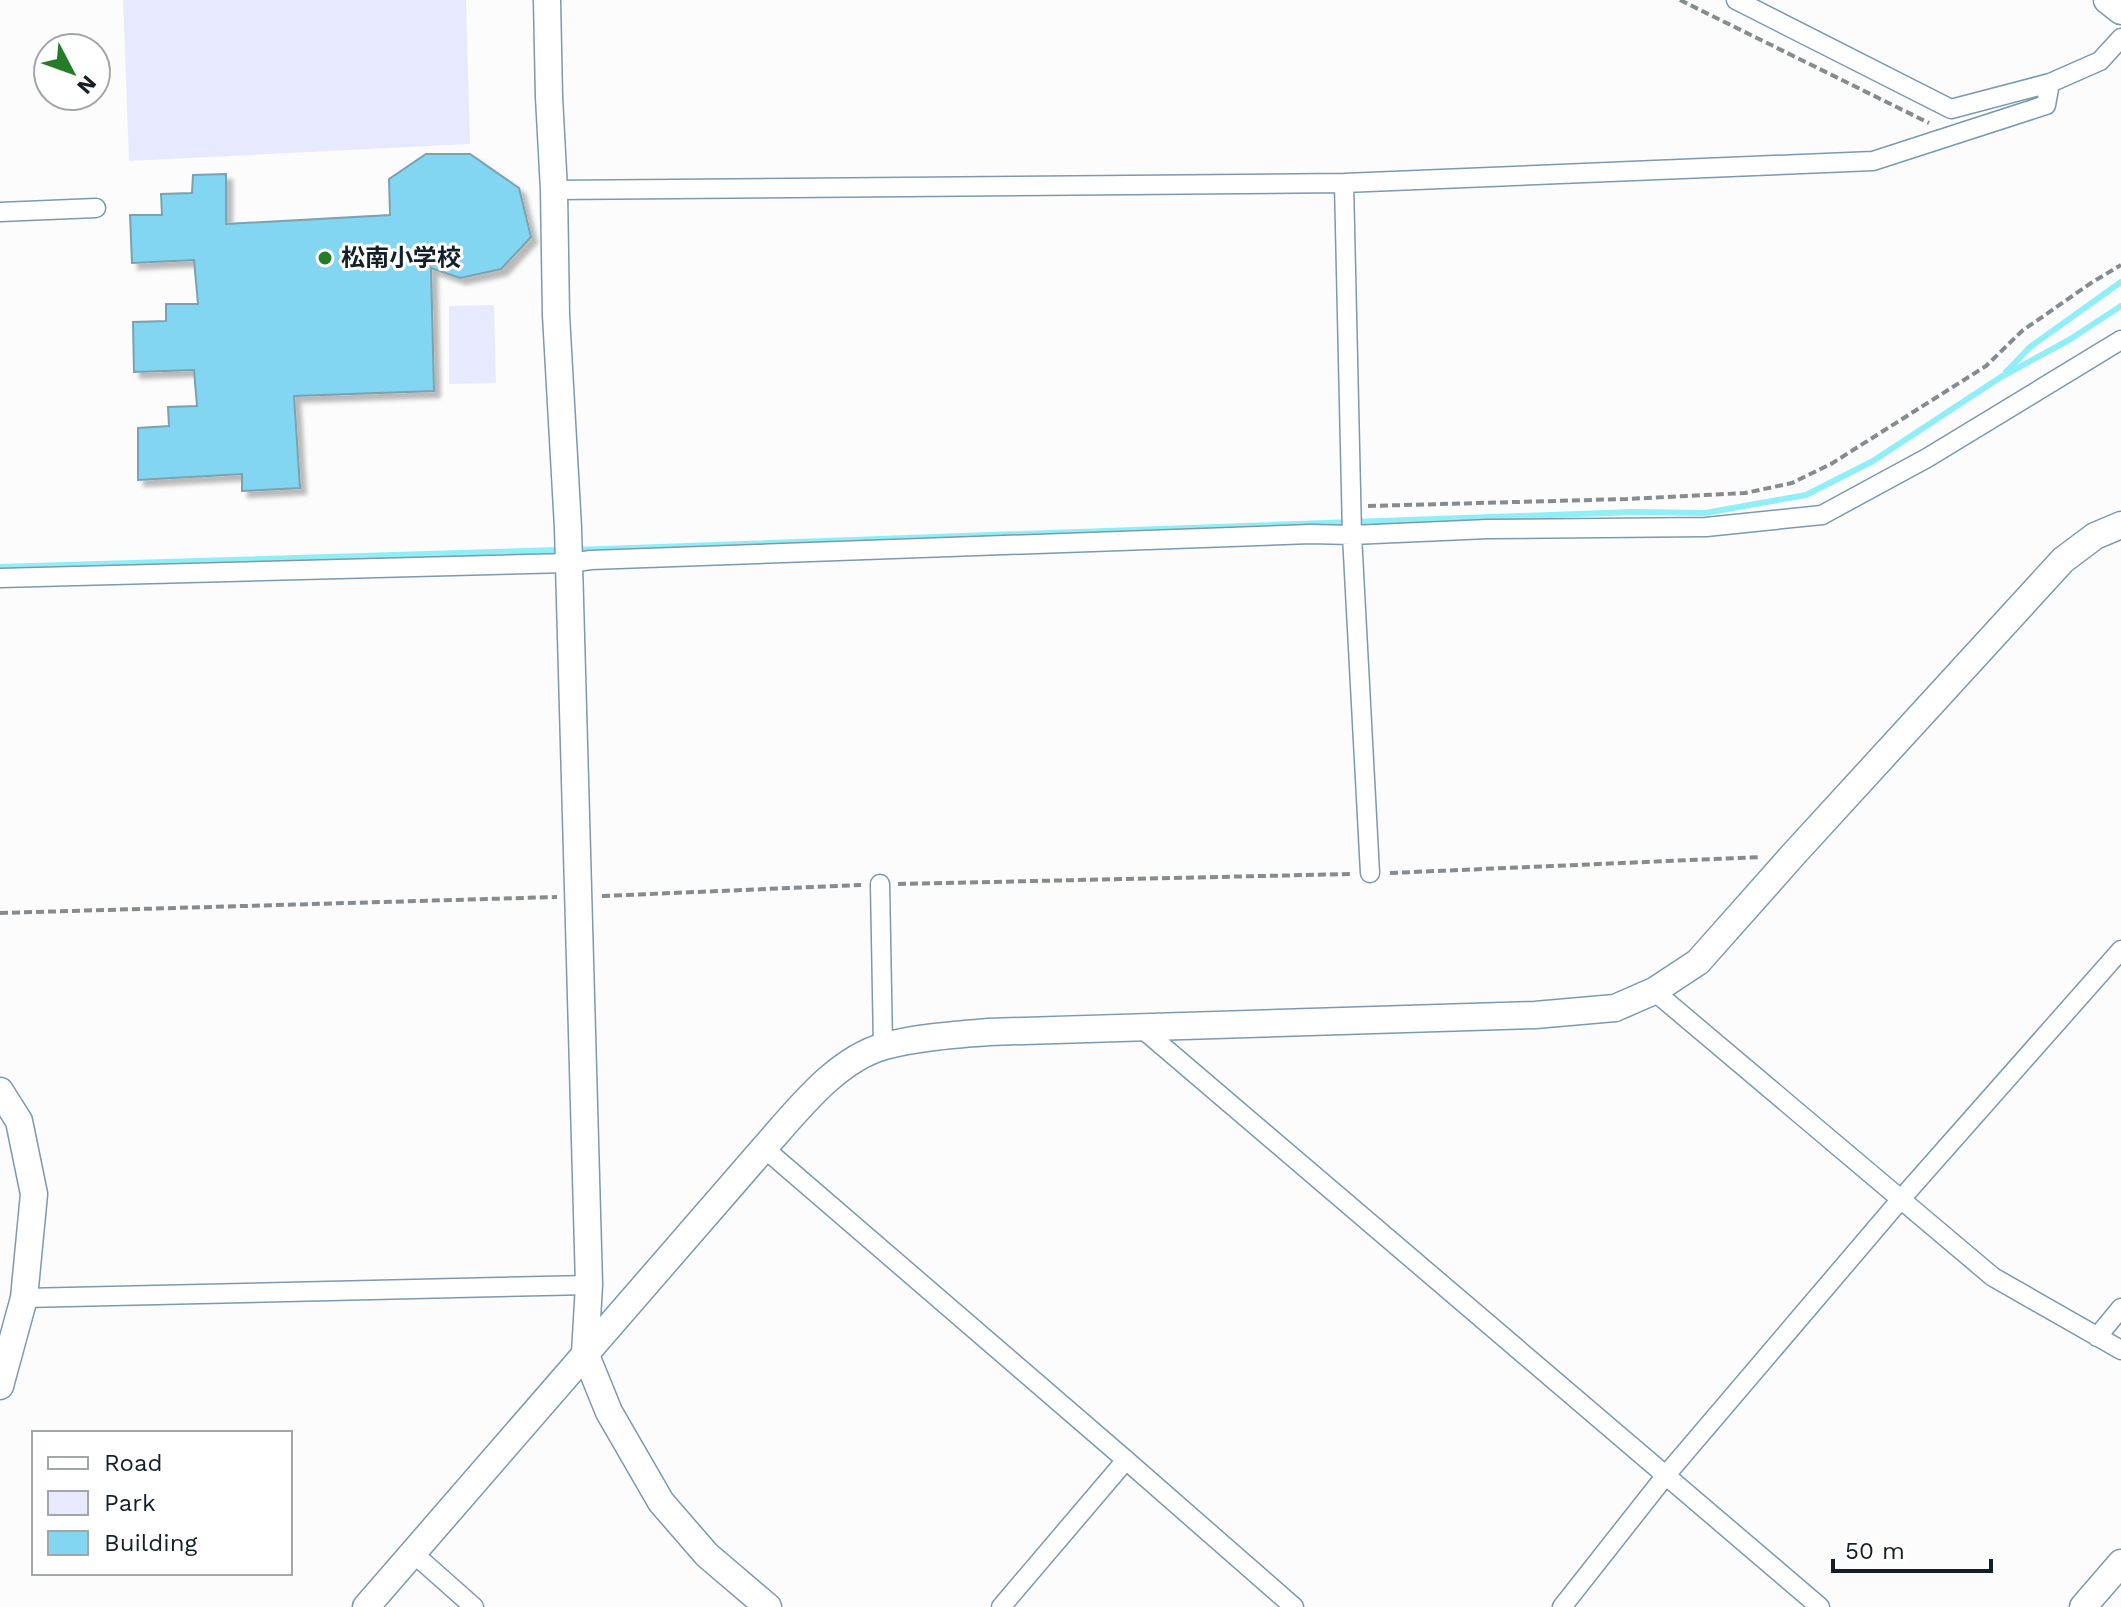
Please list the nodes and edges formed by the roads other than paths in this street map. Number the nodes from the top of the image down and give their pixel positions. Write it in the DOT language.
graph roads {
  1 [pos="547,0"];
  2 [pos="1736,0"];
  3 [pos="2107,0"];
  4 [pos="2121,11"];
  5 [pos="2121,38"];
  6 [pos="2050,83"];
  7 [pos="1344,183"];
  8 [pos="554,190"];
  9 [pos="96,208"];
  10 [pos="0,212"];
  11 [pos="2121,340"];
  12 [pos="2121,525"];
  13 [pos="1352,532"];
  14 [pos="569,563"];
  15 [pos="0,578"];
  16 [pos="1370,873"];
  17 [pos="880,884"];
  18 [pos="2117,961"];
  19 [pos="1654,991"];
  20 [pos="1139,1026"];
  21 [pos="883,1046"];
  22 [pos="0,1091"];
  23 [pos="764,1148"];
  24 [pos="1901,1199"];
  25 [pos="589,1285"];
  26 [pos="24,1298"];
  27 [pos="2121,1308"];
  28 [pos="2097,1337"];
  29 [pos="5,1348"];
  30 [pos="2121,1350"];
  31 [pos="585,1353"];
  32 [pos="0,1386"];
  33 [pos="1126,1460"];
  34 [pos="1666,1475"];
  35 [pos="413,1553"];
  36 [pos="2121,1563"];
  37 [pos="2089,1605"];
  38 [pos="366,1607"];
  39 [pos="474,1607"];
  40 [pos="768,1607"];
  41 [pos="1001,1607"];
  42 [pos="1294,1607"];
  43 [pos="1562,1607"];
  44 [pos="1820,1607"];
  1 -- 8 [label="street"];
  2 -- 6 [label="street"];
  3 -- 4 [label="street"];
  5 -- 6 [label="street"];
  6 -- 7 [label="street"];
  7 -- 8 [label="street"];
  7 -- 13 [label="street"];
  8 -- 14 [label="street"];
  9 -- 10 [label="street"];
  11 -- 13 [label="street"];
  12 -- 19 [label="street"];
  13 -- 14 [label="street"];
  13 -- 16 [label="street"];
  14 -- 15 [label="street"];
  14 -- 25 [label="street"];
  17 -- 21 [label="street"];
  18 -- 24 [label="street"];
  19 -- 20 [label="street"];
  19 -- 24 [label="street"];
  20 -- 21 [label="street"];
  20 -- 34 [label="street"];
  21 -- 23 [label="street"];
  22 -- 26 [label="street"];
  23 -- 31 [label="street"];
  23 -- 33 [label="street"];
  24 -- 28 [label="street"];
  24 -- 34 [label="street"];
  25 -- 26 [label="street"];
  25 -- 31 [label="street"];
  26 -- 29 [label="street"];
  27 -- 28 [label="street"];
  28 -- 30 [label="street"];
  29 -- 32 [label="street"];
  31 -- 35 [label="street"];
  31 -- 40 [label="street"];
  33 -- 41 [label="street"];
  33 -- 42 [label="street"];
  34 -- 43 [label="street"];
  34 -- 44 [label="street"];
  35 -- 38 [label="street"];
  35 -- 39 [label="street"];
  36 -- 37 [label="street"];
}
